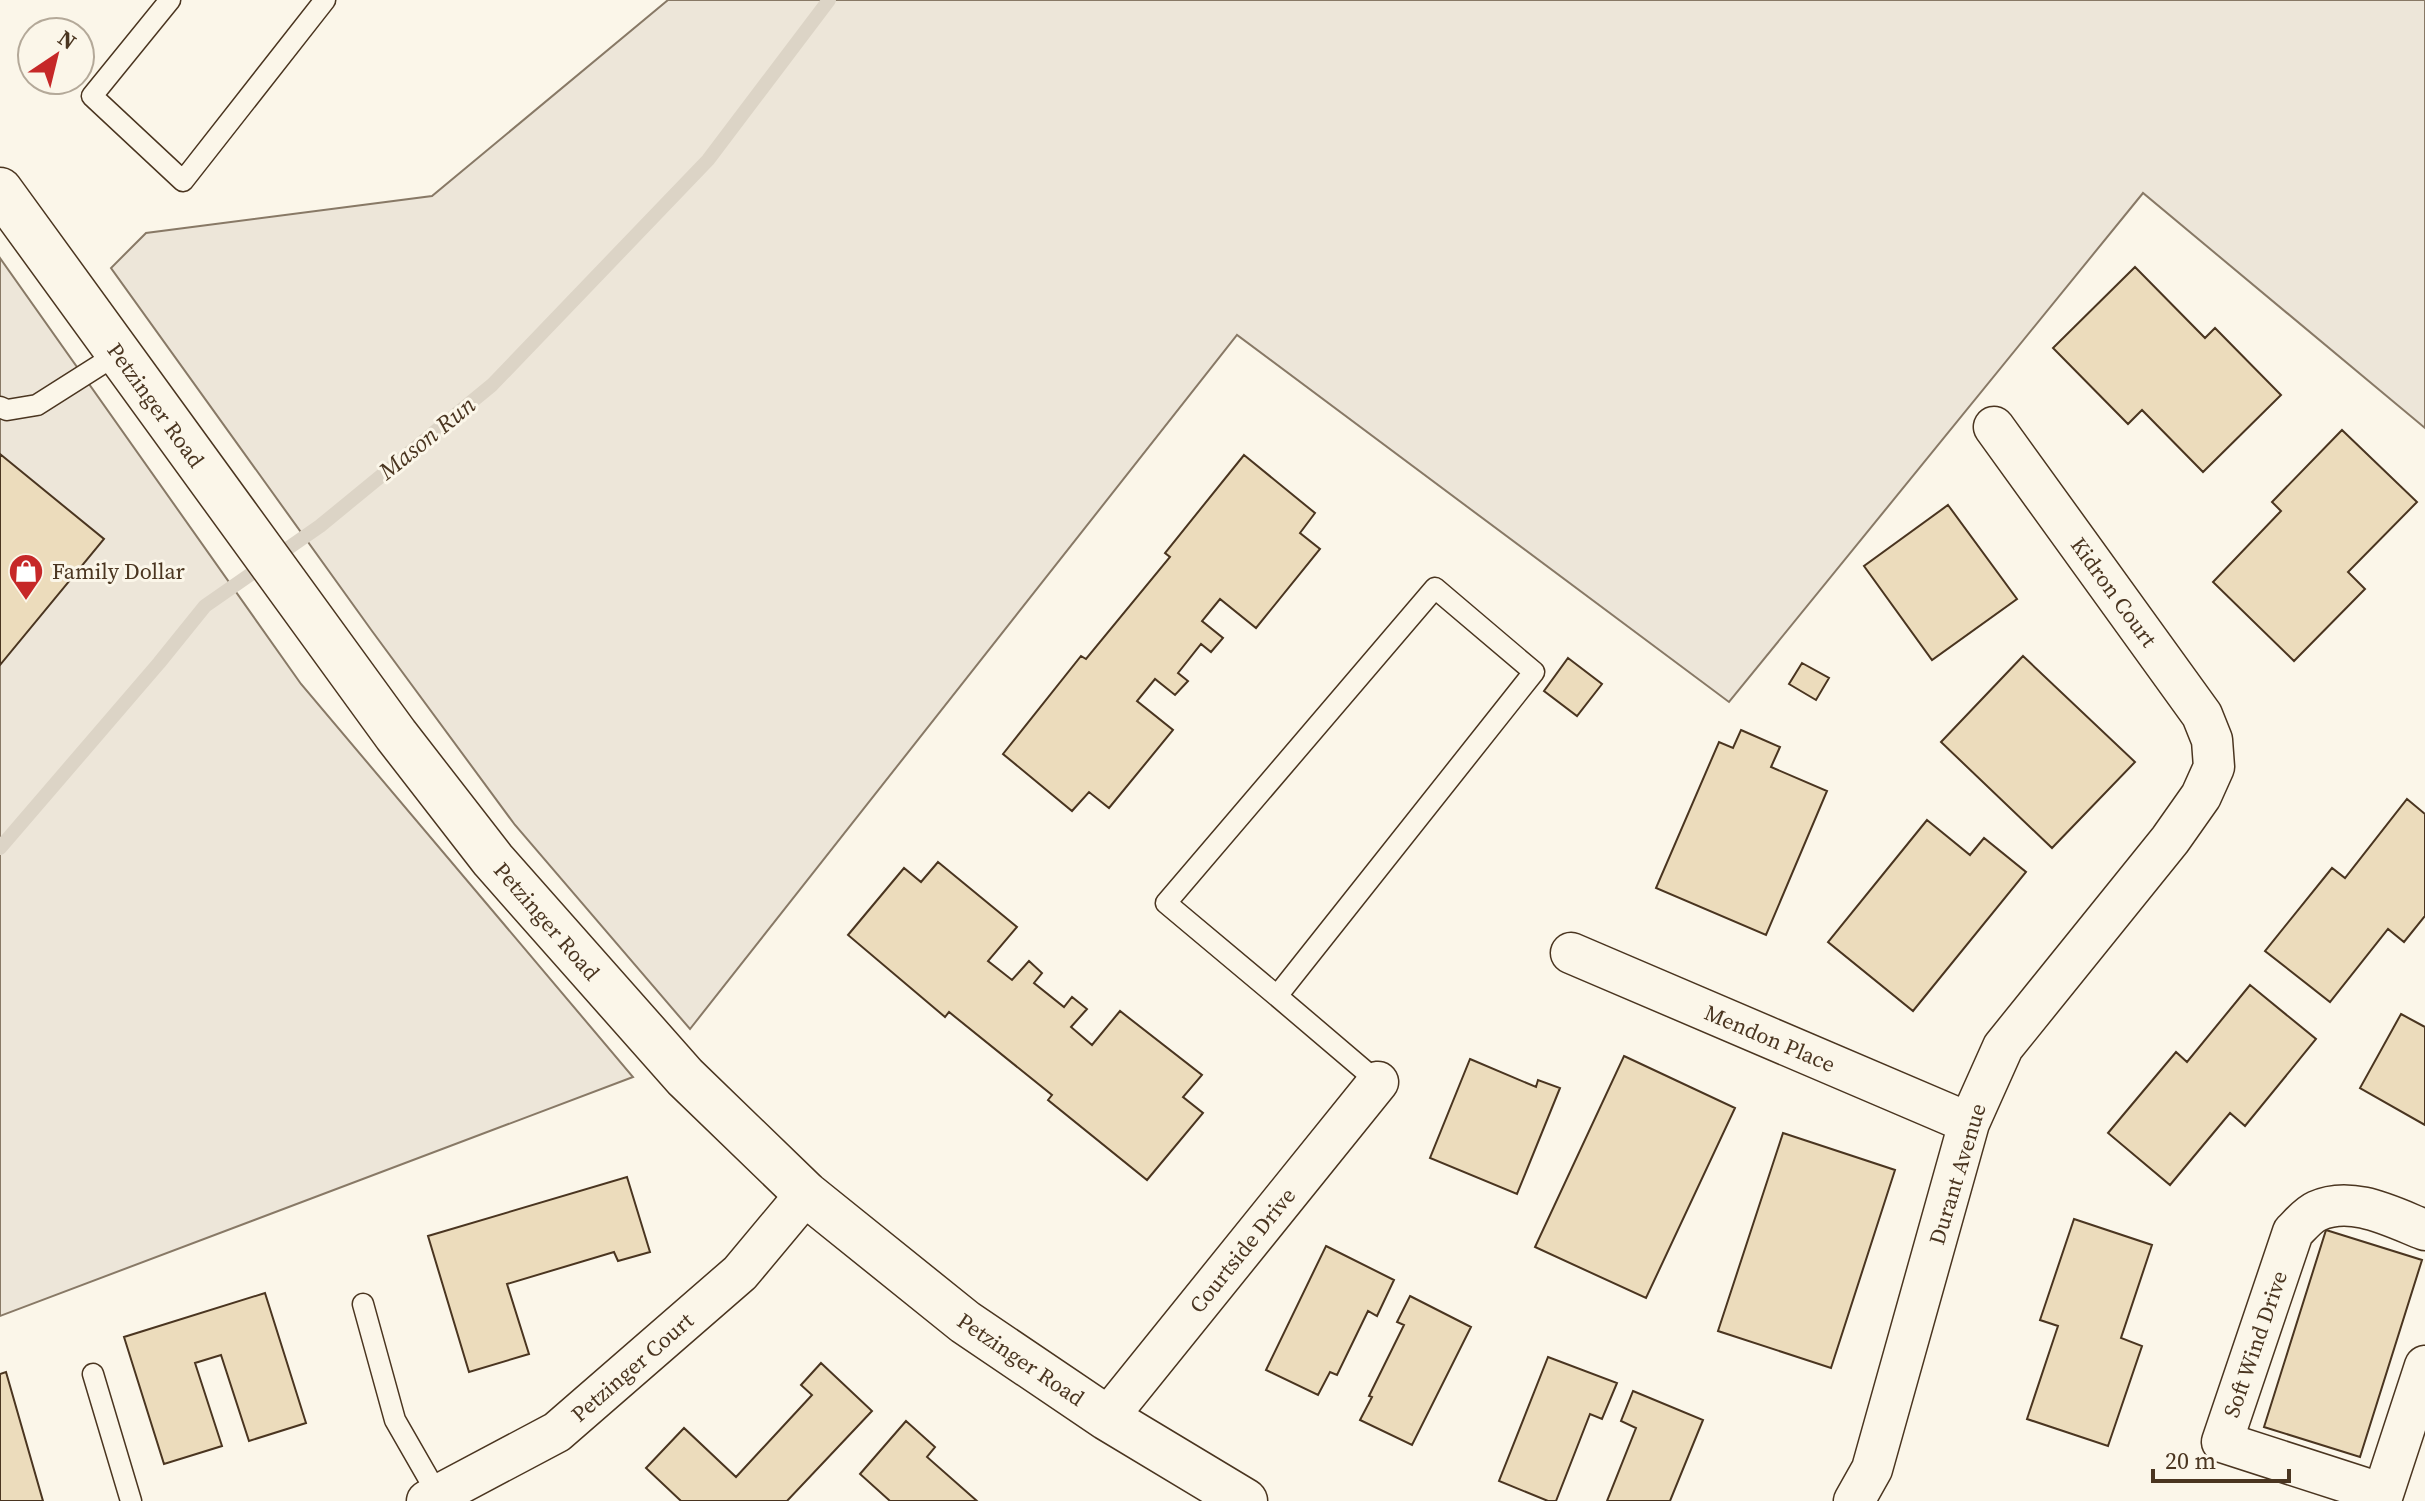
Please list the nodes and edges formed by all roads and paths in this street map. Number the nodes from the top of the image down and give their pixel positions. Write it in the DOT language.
graph roads {
  1 [pos="170,0"];
  2 [pos="325,0"];
  3 [pos="0,190"];
  4 [pos="119,353"];
  5 [pos="0,407"];
  6 [pos="1994,427"];
  7 [pos="2214,767"];
  8 [pos="1571,953"];
  9 [pos="1277,996"];
  10 [pos="1378,1082"];
  11 [pos="1969,1123"];
  12 [pos="806,1194"];
  13 [pos="2425,1230"];
  14 [pos="363,1304"];
  15 [pos="2425,1366"];
  16 [pos="93,1374"];
  17 [pos="1107,1418"];
  18 [pos="433,1498"];
  19 [pos="131,1501"];
  20 [pos="1245,1501"];
  21 [pos="1854,1501"];
  1 -- 2 [label="lane"];
  3 -- 4 [label="street, Petzinger Road"];
  4 -- 5 [label="lane"];
  4 -- 12 [label="street, Petzinger Road"];
  6 -- 7 [label="street, Kidron Court"];
  7 -- 11 [label="street, Durant Avenue"];
  8 -- 11 [label="street, Mendon Place"];
  9 -- 9 [label="lane"];
  9 -- 10 [label="lane"];
  10 -- 17 [label="street, Courtside Drive"];
  11 -- 21 [label="street, Durant Avenue"];
  12 -- 17 [label="street, Petzinger Road"];
  12 -- 18 [label="street, Petzinger Court"];
  13 -- 15 [label="street, Soft Wind Drive"];
  14 -- 18 [label="lane"];
  16 -- 19 [label="lane"];
  17 -- 20 [label="street, Petzinger Road"];
}
